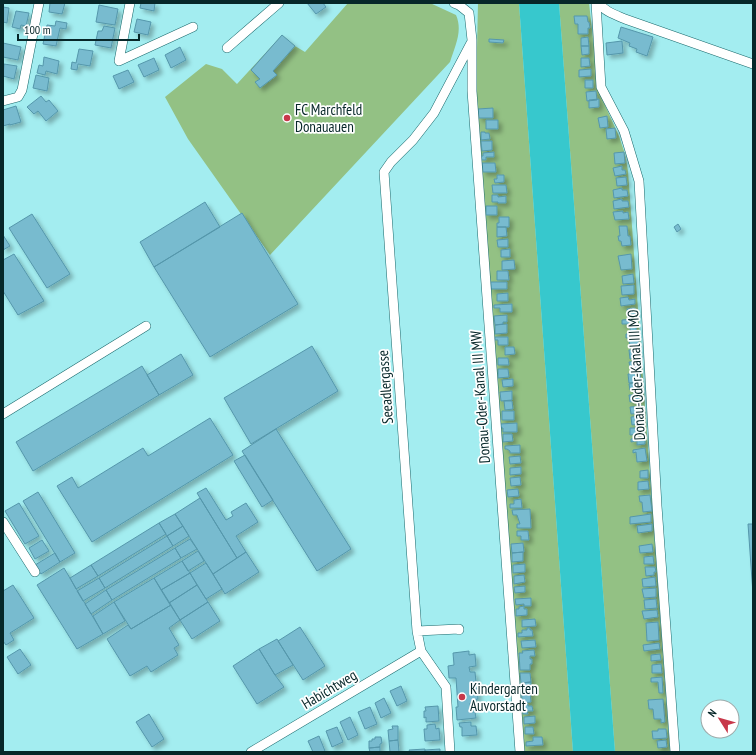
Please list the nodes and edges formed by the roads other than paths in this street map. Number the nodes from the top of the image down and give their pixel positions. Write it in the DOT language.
graph roads {
  1 [pos="38,3"];
  2 [pos="130,3"];
  3 [pos="279,3"];
  4 [pos="454,3"];
  5 [pos="598,3"];
  6 [pos="193,27"];
  7 [pos="472,40"];
  8 [pos="227,48"];
  9 [pos="753,64"];
  10 [pos="3,101"];
  11 [pos="146,326"];
  12 [pos="3,414"];
  13 [pos="3,522"];
  14 [pos="35,572"];
  15 [pos="459,630"];
  16 [pos="417,631"];
  17 [pos="421,650"];
  18 [pos="251,752"];
  19 [pos="450,752"];
  20 [pos="520,752"];
  21 [pos="675,752"];
  1 -- 10 [label="street"];
  2 -- 6 [label="street"];
  3 -- 8 [label="street"];
  4 -- 7 [label="street, Donau-Oder-Kanal III MW"];
  5 -- 9 [label="street"];
  5 -- 21 [label="street, Donau-Oder-Kanal III MO"];
  7 -- 16 [label="street, Seeadlergasse"];
  7 -- 20 [label="street, Donau-Oder-Kanal III MW"];
  11 -- 12 [label="street"];
  13 -- 14 [label="street"];
  15 -- 16 [label="street"];
  16 -- 17 [label="street, Seeadlergasse"];
  17 -- 18 [label="street, Habichtweg"];
  17 -- 19 [label="street, Seeadlergasse"];
}
